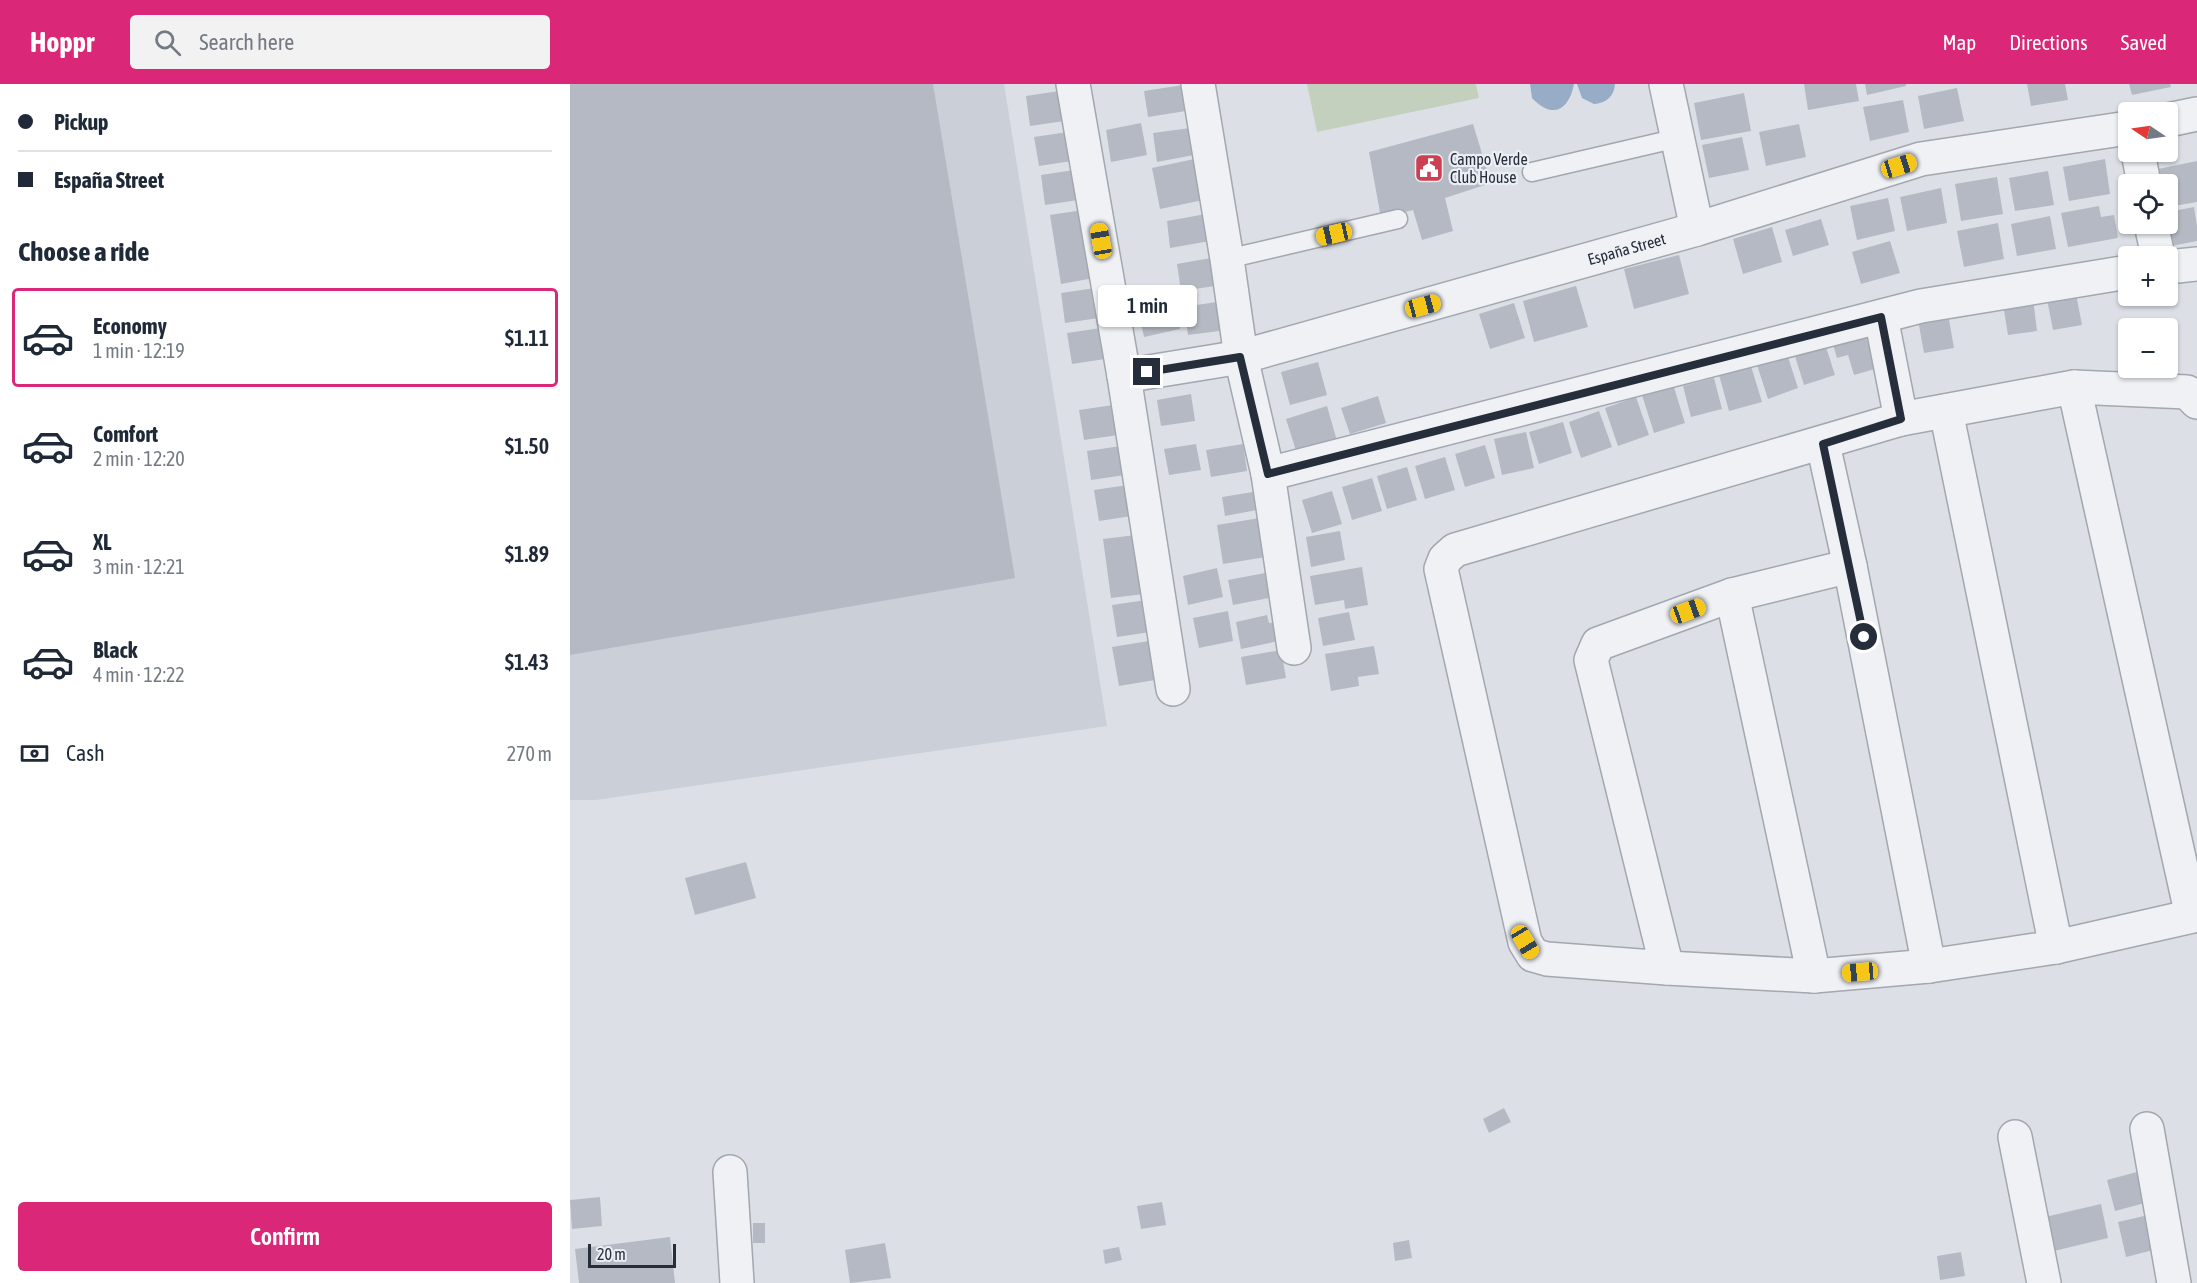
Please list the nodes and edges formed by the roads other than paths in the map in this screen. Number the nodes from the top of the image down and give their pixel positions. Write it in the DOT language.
graph roads {
  1 [pos="1073,84"];
  2 [pos="1198,84"];
  3 [pos="1673,85"];
  4 [pos="2197,114"];
  5 [pos="2178,118"];
  6 [pos="2118,129"];
  7 [pos="1678,138"];
  8 [pos="1532,172"];
  9 [pos="1398,219"];
  10 [pos="1697,229"];
  11 [pos="1227,259"];
  12 [pos="2197,264"];
  13 [pos="2178,266"];
  14 [pos="2118,274"];
  15 [pos="1881,317"];
  16 [pos="1240,357"];
  17 [pos="1124,376"];
  18 [pos="2074,387"];
  19 [pos="2197,402"];
  20 [pos="1946,411"];
  21 [pos="1901,419"];
  22 [pos="1823,444"];
  23 [pos="1268,474"];
  24 [pos="1850,566"];
  25 [pos="1732,595"];
  26 [pos="1294,648"];
  27 [pos="1173,689"];
  28 [pos="2194,915"];
  29 [pos="2056,947"];
  30 [pos="1929,966"];
  31 [pos="1667,968"];
  32 [pos="1814,976"];
  33 [pos="2147,1129"];
  34 [pos="2015,1137"];
  35 [pos="730,1172"];
  36 [pos="737,1283"];
  37 [pos="2044,1283"];
  38 [pos="2174,1283"];
  1 -- 17 [label="street"];
  2 -- 11 [label="street"];
  3 -- 7 [label="street"];
  4 -- 5 [label="street"];
  6 -- 10 [label="street, España Street"];
  7 -- 8 [label="lane"];
  7 -- 10 [label="street"];
  9 -- 11 [label="lane"];
  10 -- 16 [label="street, España Street"];
  11 -- 16 [label="street"];
  12 -- 13 [label="street"];
  14 -- 15 [label="street"];
  15 -- 21 [label="street"];
  15 -- 23 [label="street"];
  16 -- 17 [label="street, España Street"];
  16 -- 23 [label="street"];
  17 -- 27 [label="street"];
  18 -- 19 [label="street"];
  18 -- 20 [label="street"];
  18 -- 28 [label="street"];
  20 -- 21 [label="street"];
  20 -- 29 [label="street"];
  21 -- 22 [label="street"];
  22 -- 24 [label="street"];
  22 -- 31 [label="street"];
  23 -- 26 [label="street"];
  24 -- 25 [label="street"];
  24 -- 30 [label="street"];
  25 -- 31 [label="street"];
  25 -- 32 [label="street"];
  28 -- 29 [label="street"];
  29 -- 30 [label="street"];
  30 -- 32 [label="street"];
  31 -- 32 [label="street"];
  33 -- 38 [label="street"];
  34 -- 37 [label="street"];
  35 -- 36 [label="street"];
}
